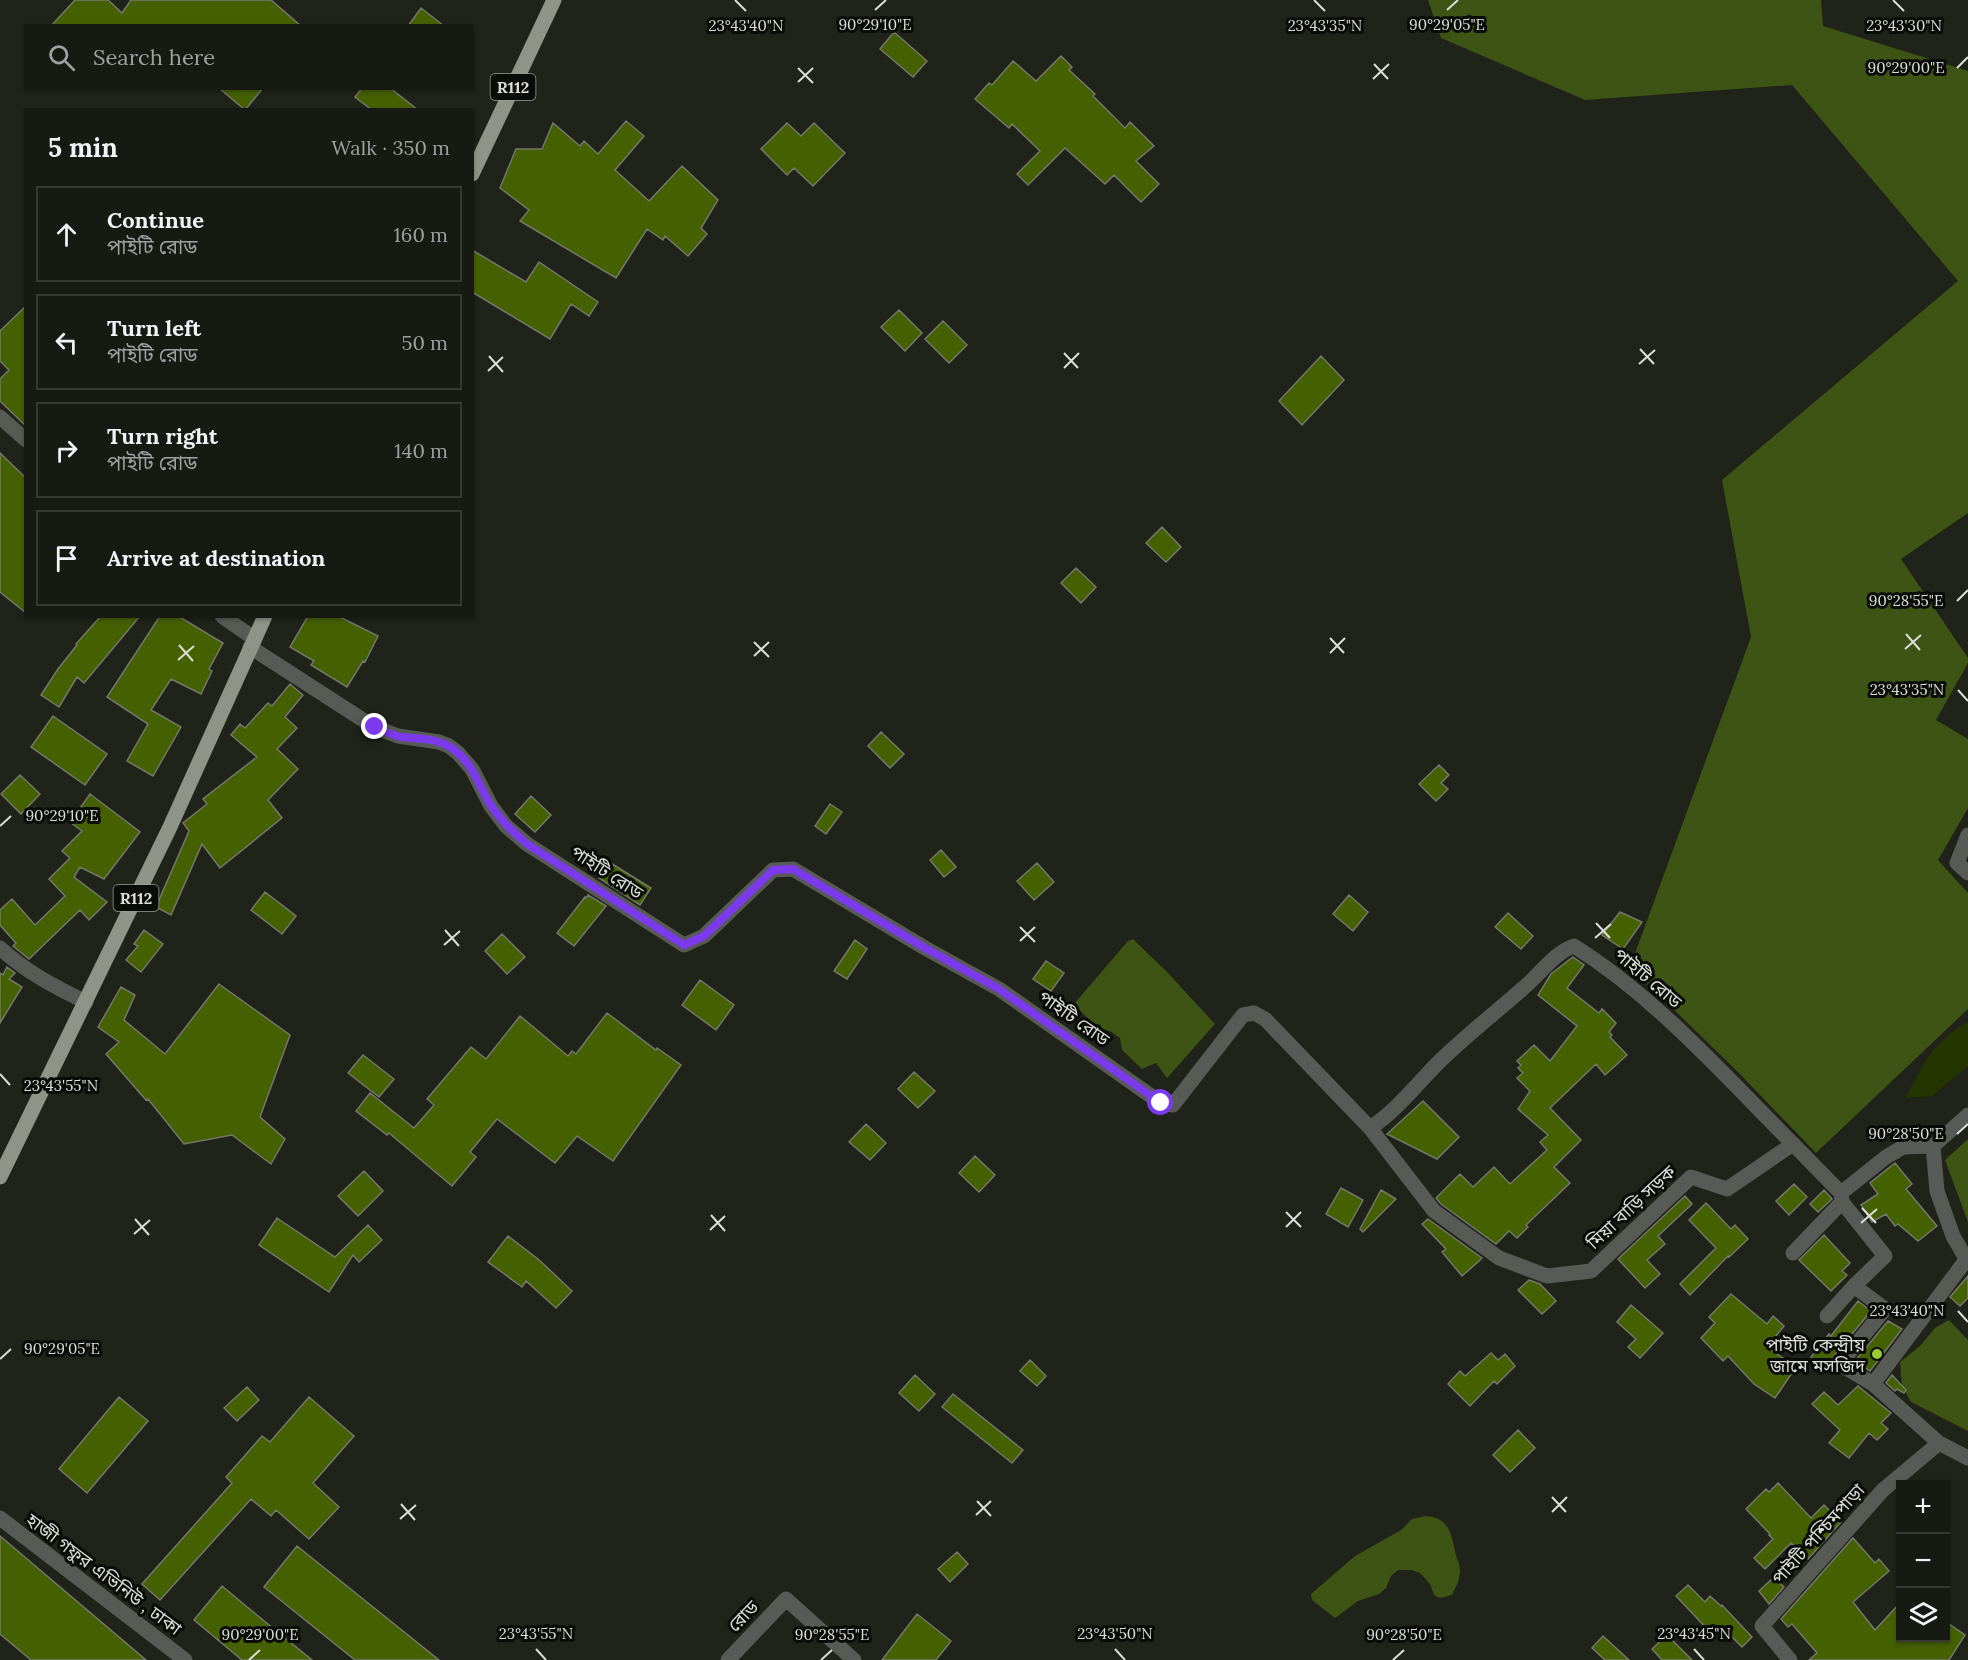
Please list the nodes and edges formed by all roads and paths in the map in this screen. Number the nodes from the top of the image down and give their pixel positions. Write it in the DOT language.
graph roads {
  1 [pos="554,0"];
  2 [pos="474,170"];
  3 [pos="0,417"];
  4 [pos="24,438"];
  5 [pos="224,618"];
  6 [pos="264,618"];
  7 [pos="253,643"];
  8 [pos="1968,835"];
  9 [pos="1968,873"];
  10 [pos="0,948"];
  11 [pos="86,1002"];
  12 [pos="1968,1115"];
  13 [pos="1370,1128"];
  14 [pos="1793,1144"];
  15 [pos="1933,1146"];
  16 [pos="0,1176"];
  17 [pos="1841,1198"];
  18 [pos="1792,1253"];
  19 [pos="1967,1261"];
  20 [pos="1854,1286"];
  21 [pos="1827,1316"];
  22 [pos="1873,1384"];
  23 [pos="1939,1443"];
  24 [pos="1968,1458"];
  25 [pos="0,1518"];
  26 [pos="185,1660"];
  27 [pos="728,1660"];
  28 [pos="854,1660"];
  29 [pos="1790,1660"];
  1 -- 2 [label="main road, R112"];
  3 -- 4 [label="street"];
  5 -- 7 [label="street"];
  6 -- 7 [label="main road, R112"];
  7 -- 11 [label="main road, R112"];
  7 -- 13 [label="street, পাইটি রোড"];
  8 -- 9 [label="street"];
  10 -- 11 [label="street"];
  11 -- 16 [label="main road, R112"];
  12 -- 15 [label="street"];
  13 -- 14 [label="street, মিয়া বাড়ি সড়ক"];
  13 -- 14 [label="street, পাইটি রোড"];
  14 -- 17 [label="street"];
  15 -- 17 [label="street"];
  15 -- 19 [label="street"];
  17 -- 18 [label="street"];
  17 -- 20 [label="street"];
  19 -- 22 [label="street"];
  20 -- 21 [label="street"];
  20 -- 22 [label="street"];
  22 -- 23 [label="street"];
  23 -- 24 [label="street"];
  23 -- 29 [label="street, পাইটি পশ্চিমপাড়া"];
  25 -- 26 [label="street, হাজী গফুর এভিনিউ , ঢাকা"];
  27 -- 28 [label="street, রোড"];
}
